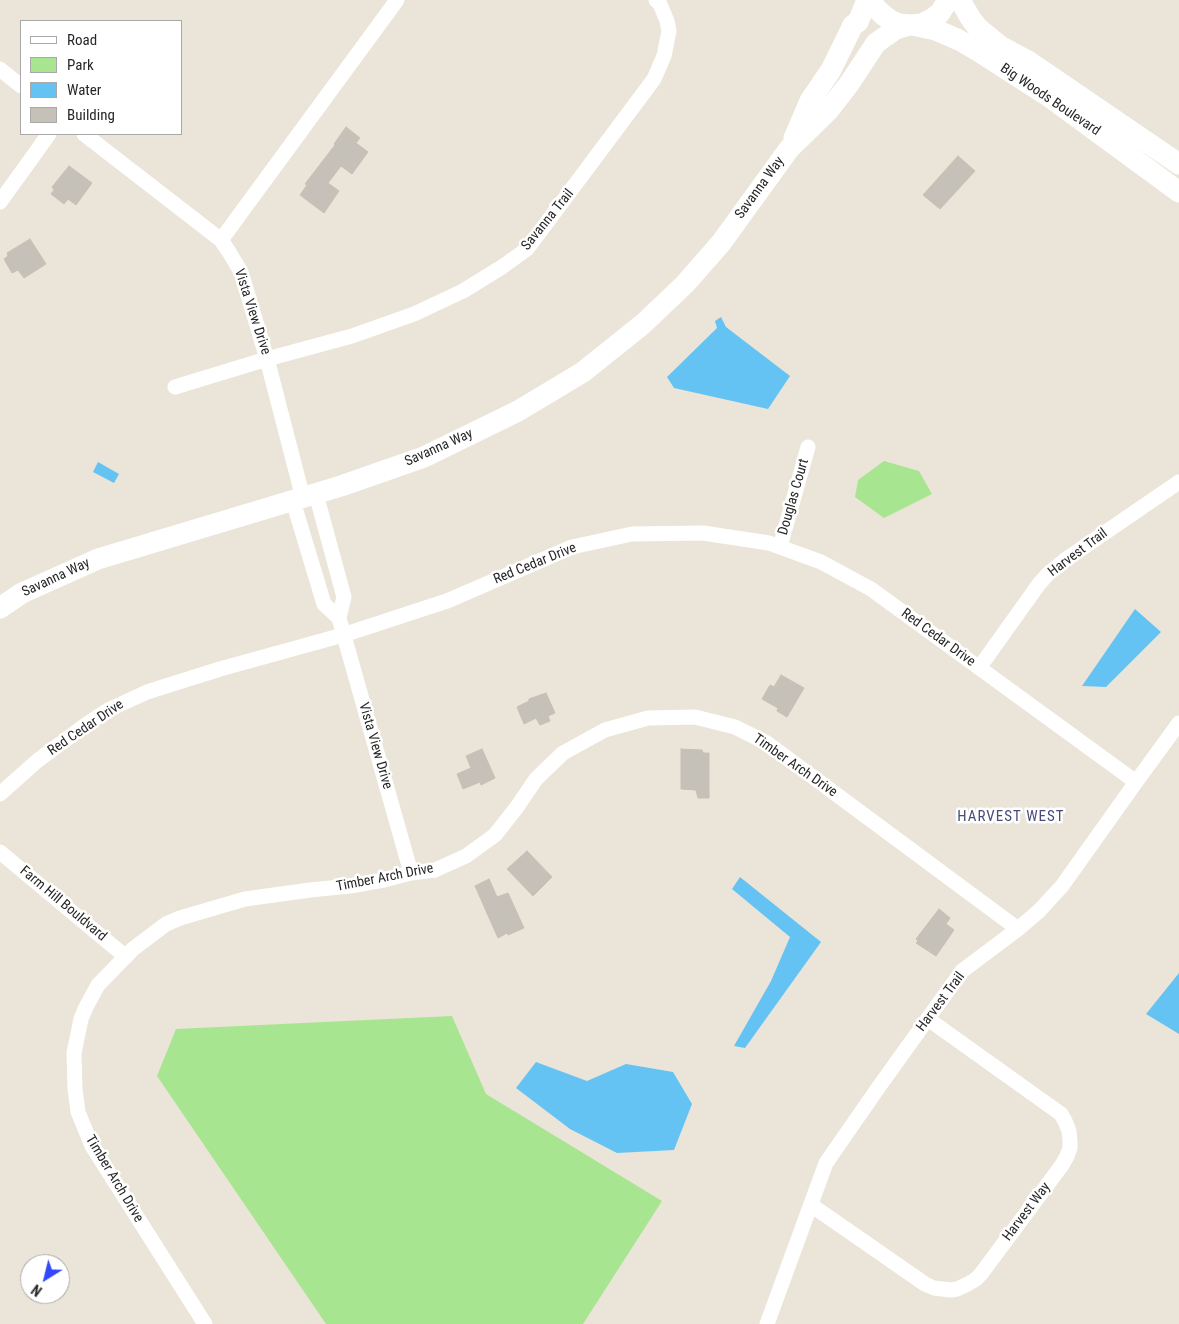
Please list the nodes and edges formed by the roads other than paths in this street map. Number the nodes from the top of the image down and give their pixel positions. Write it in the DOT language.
graph roads {
  1 [pos="397,0"];
  2 [pos="656,0"];
  3 [pos="868,0"];
  4 [pos="872,0"];
  5 [pos="948,0"];
  6 [pos="960,0"];
  7 [pos="910,25"];
  8 [pos="0,69"];
  9 [pos="20,85"];
  10 [pos="48,135"];
  11 [pos="85,135"];
  12 [pos="789,150"];
  13 [pos="1179,164"];
  14 [pos="1179,192"];
  15 [pos="0,202"];
  16 [pos="221,240"];
  17 [pos="267,359"];
  18 [pos="176,388"];
  19 [pos="808,447"];
  20 [pos="1179,482"];
  21 [pos="304,497"];
  22 [pos="780,547"];
  23 [pos="0,608"];
  24 [pos="339,618"];
  25 [pos="343,635"];
  26 [pos="979,668"];
  27 [pos="1179,723"];
  28 [pos="1136,782"];
  29 [pos="0,794"];
  30 [pos="0,852"];
  31 [pos="412,873"];
  32 [pos="1018,928"];
  33 [pos="126,957"];
  34 [pos="928,1019"];
  35 [pos="811,1205"];
  36 [pos="205,1324"];
  37 [pos="767,1324"];
  1 -- 16 [label="street"];
  2 -- 17 [label="street, Savanna Trail"];
  3 -- 12 [label="street, Savanna Way"];
  4 -- 7 [label="street, Big Woods Boulevard"];
  5 -- 7 [label="street"];
  6 -- 13 [label="street, Big Woods Boulevard"];
  7 -- 12 [label="street, Savanna Way"];
  7 -- 14 [label="street, Big Woods Boulevard"];
  8 -- 9 [label="street"];
  10 -- 15 [label="street"];
  11 -- 16 [label="street, Vista View Drive"];
  12 -- 21 [label="street, Savanna Way"];
  16 -- 17 [label="street, Vista View Drive"];
  17 -- 18 [label="street, Savanna Trail"];
  17 -- 21 [label="street, Vista View Drive"];
  19 -- 22 [label="street, Douglas Court"];
  20 -- 26 [label="street, Harvest Trail"];
  21 -- 23 [label="street, Savanna Way"];
  21 -- 24 [label="street, Vista View Drive"];
  21 -- 24 [label="street, Vista View Drive"];
  22 -- 25 [label="street, Red Cedar Drive"];
  22 -- 26 [label="street, Red Cedar Drive"];
  24 -- 25 [label="street, Vista View Drive"];
  25 -- 29 [label="street, Red Cedar Drive"];
  25 -- 31 [label="street, Vista View Drive"];
  26 -- 28 [label="street, Red Cedar Drive"];
  27 -- 28 [label="street, Harvest Trail"];
  28 -- 32 [label="street, Harvest Trail"];
  30 -- 33 [label="street, Farm Hill Bouldvard"];
  31 -- 32 [label="street, Timber Arch Drive"];
  31 -- 33 [label="street, Timber Arch Drive"];
  32 -- 34 [label="street, Harvest Trail"];
  33 -- 36 [label="street, Timber Arch Drive"];
  34 -- 35 [label="street, Harvest Trail"];
  34 -- 35 [label="street, Harvest Way"];
  35 -- 37 [label="street, Harvest Trail"];
}
